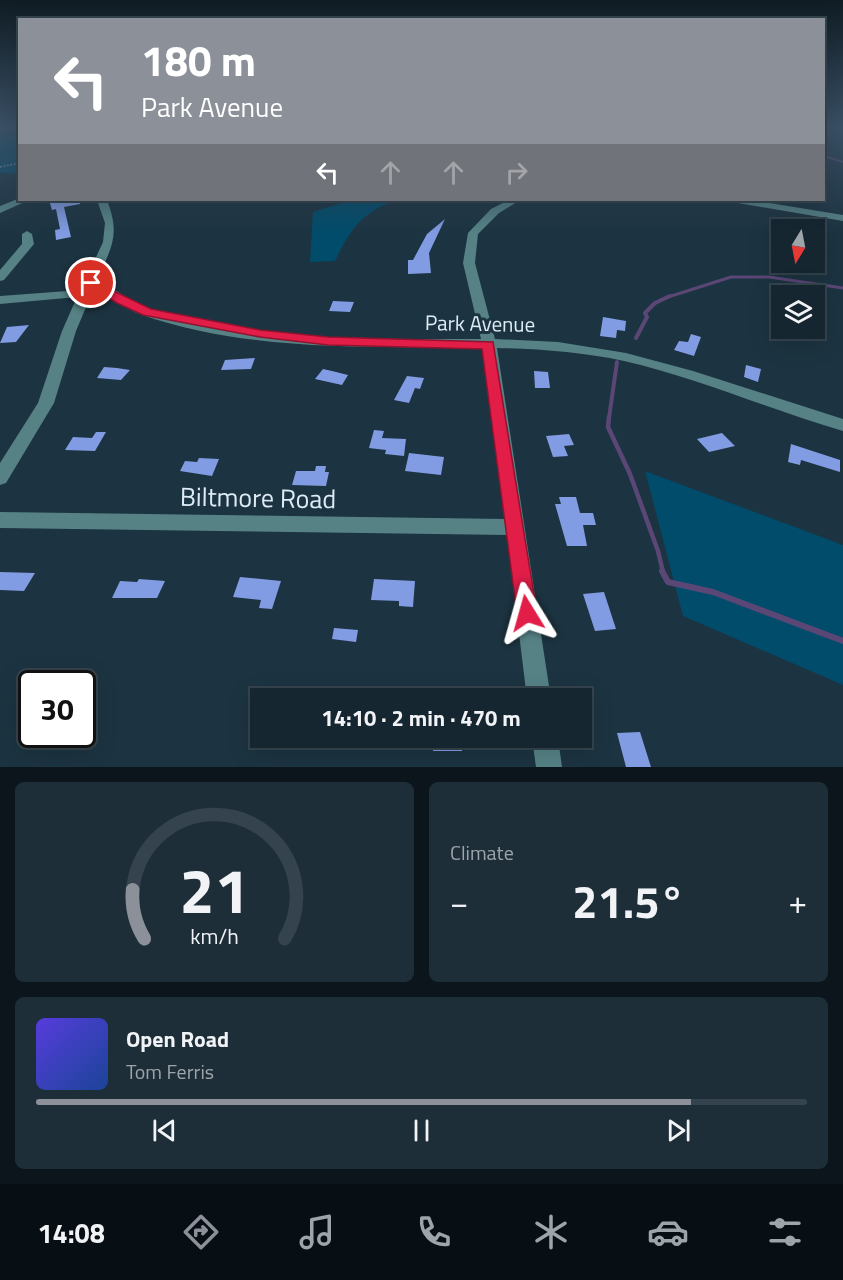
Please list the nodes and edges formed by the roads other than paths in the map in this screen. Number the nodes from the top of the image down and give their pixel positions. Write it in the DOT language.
graph roads {
  1 [pos="22,201"];
  2 [pos="102,201"];
  3 [pos="513,201"];
  4 [pos="744,201"];
  5 [pos="0,210"];
  6 [pos="843,218"];
  7 [pos="27,234"];
  8 [pos="0,277"];
  9 [pos="86,292"];
  10 [pos="0,300"];
  11 [pos="488,345"];
  12 [pos="843,425"];
  13 [pos="0,478"];
  14 [pos="0,520"];
  15 [pos="514,527"];
  16 [pos="537,688"];
  17 [pos="546,748"];
  18 [pos="549,767"];
  1 -- 5 [label="street"];
  2 -- 9 [label="street"];
  3 -- 11 [label="street"];
  4 -- 6 [label="street"];
  7 -- 8 [label="street"];
  9 -- 10 [label="street, Park Avenue"];
  9 -- 11 [label="street, Park Avenue"];
  9 -- 13 [label="street"];
  11 -- 12 [label="street, Park Avenue"];
  11 -- 15 [label="street"];
  14 -- 15 [label="street, Biltmore Road"];
  15 -- 16 [label="street"];
  17 -- 18 [label="street"];
}
